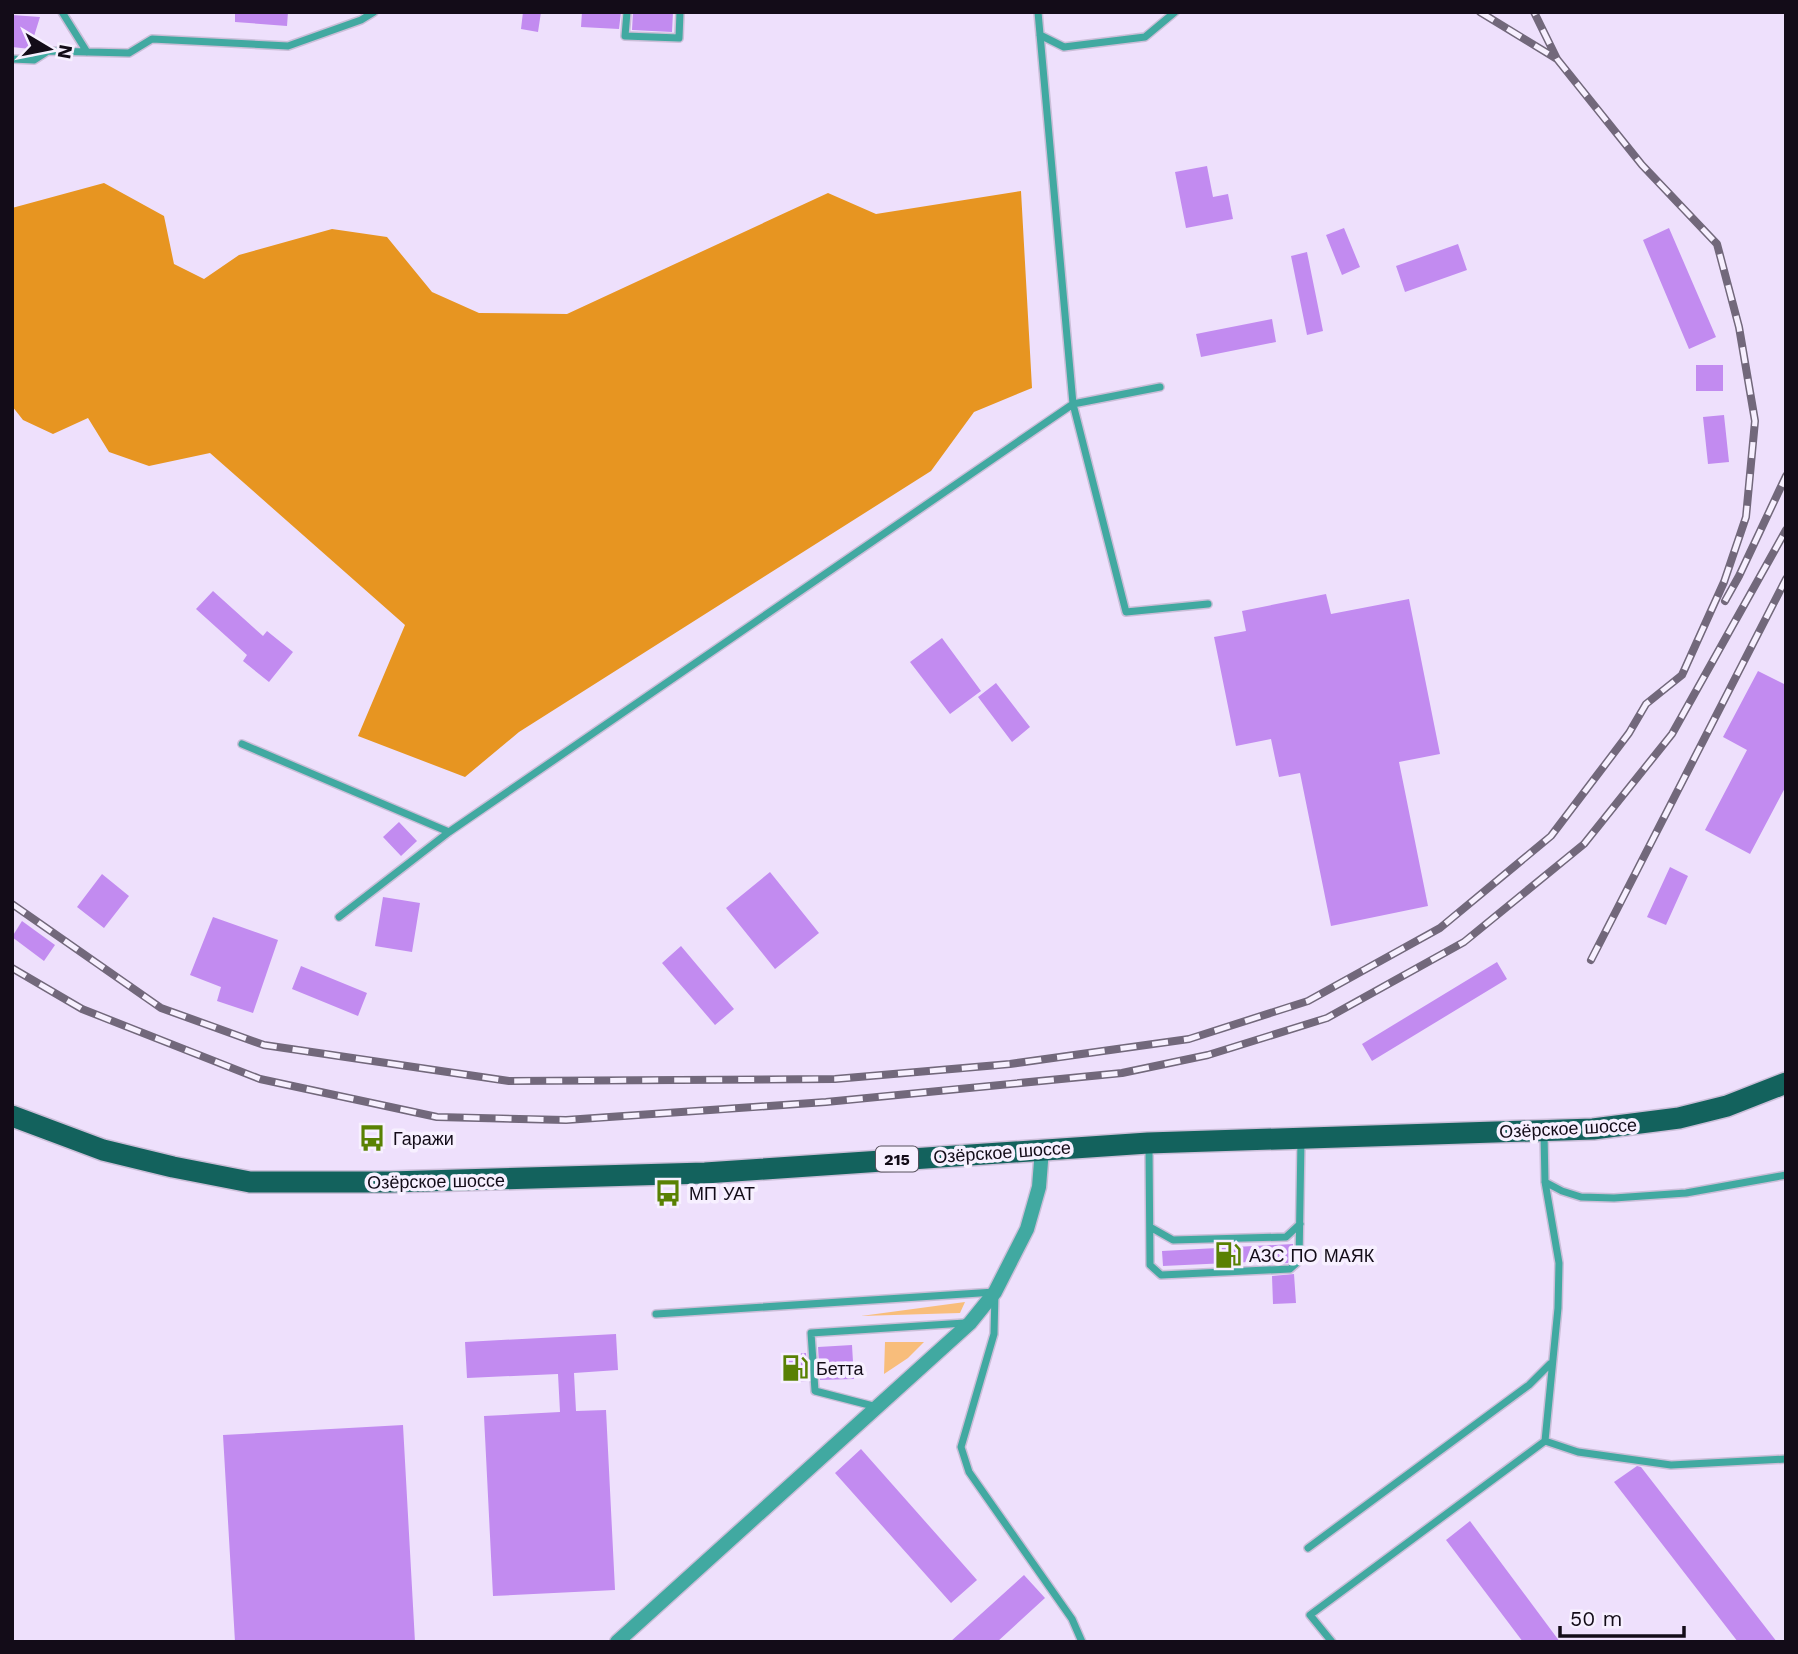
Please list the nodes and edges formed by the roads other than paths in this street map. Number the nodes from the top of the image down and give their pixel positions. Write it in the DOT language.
graph roads {
  1 [pos="62,12"];
  2 [pos="374,12"];
  3 [pos="627,12"];
  4 [pos="681,12"];
  5 [pos="1038,12"];
  6 [pos="1175,12"];
  7 [pos="1040,34"];
  8 [pos="87,52"];
  9 [pos="12,59"];
  10 [pos="1160,387"];
  11 [pos="1073,404"];
  12 [pos="1208,604"];
  13 [pos="242,744"];
  14 [pos="449,832"];
  15 [pos="339,917"];
  16 [pos="1786,1083"];
  17 [pos="12,1116"];
  18 [pos="1544,1130"];
  19 [pos="1301,1136"];
  20 [pos="1149,1143"];
  21 [pos="1042,1149"];
  22 [pos="1786,1175"];
  23 [pos="1545,1182"];
  24 [pos="1300,1224"];
  25 [pos="1150,1227"];
  26 [pos="995,1292"];
  27 [pos="656,1314"];
  28 [pos="970,1323"];
  29 [pos="1551,1363"];
  30 [pos="877,1407"];
  31 [pos="1545,1441"];
  32 [pos="1786,1459"];
  33 [pos="1308,1548"];
  34 [pos="617,1642"];
  35 [pos="1082,1642"];
  36 [pos="1332,1642"];
  1 -- 8 [label="lane"];
  2 -- 8 [label="lane"];
  3 -- 4 [label="lane"];
  5 -- 7 [label="lane"];
  6 -- 7 [label="lane"];
  7 -- 11 [label="lane"];
  8 -- 9 [label="lane"];
  10 -- 11 [label="lane"];
  11 -- 12 [label="lane"];
  11 -- 14 [label="lane"];
  13 -- 14 [label="lane"];
  14 -- 15 [label="lane"];
  16 -- 18 [label="main road, Озёрское шоссе / 215"];
  17 -- 21 [label="main road, Озёрское шоссе / 215"];
  18 -- 19 [label="main road, Озёрское шоссе / 215"];
  18 -- 23 [label="lane"];
  19 -- 20 [label="main road, Озёрское шоссе / 215"];
  19 -- 24 [label="lane"];
  20 -- 21 [label="main road, Озёрское шоссе / 215"];
  20 -- 25 [label="lane"];
  21 -- 26 [label="street"];
  22 -- 23 [label="lane"];
  23 -- 29 [label="lane"];
  24 -- 25 [label="lane"];
  24 -- 25 [label="lane"];
  26 -- 27 [label="lane"];
  26 -- 28 [label="street"];
  26 -- 35 [label="lane"];
  28 -- 30 [label="street"];
  28 -- 30 [label="lane"];
  29 -- 31 [label="lane"];
  29 -- 33 [label="lane"];
  30 -- 34 [label="street"];
  31 -- 32 [label="lane"];
  31 -- 36 [label="lane"];
}
